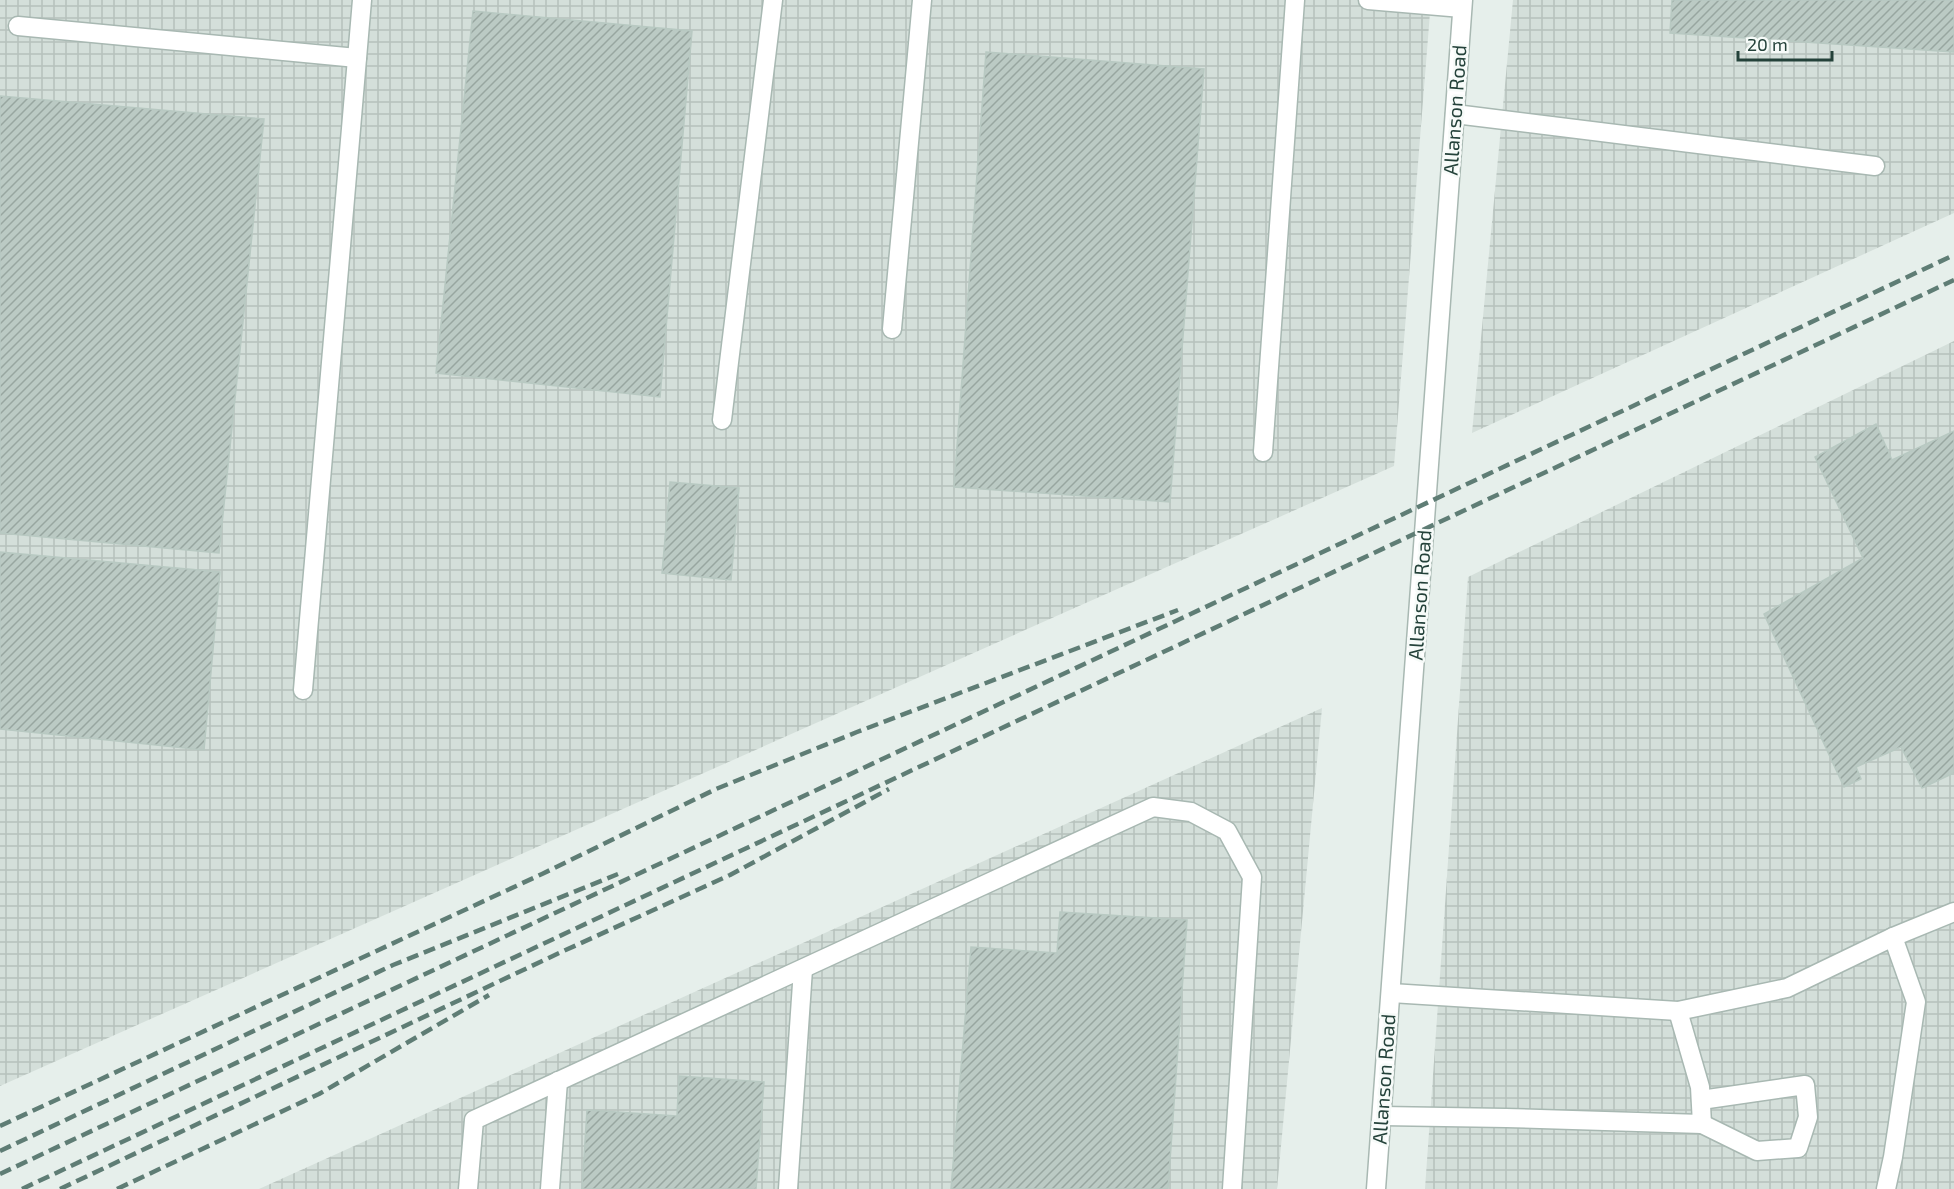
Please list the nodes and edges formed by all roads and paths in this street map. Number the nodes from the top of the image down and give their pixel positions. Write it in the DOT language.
graph roads {
  1 [pos="362,0"];
  2 [pos="773,0"];
  3 [pos="922,0"];
  4 [pos="1295,0"];
  5 [pos="1368,0"];
  6 [pos="1463,4"];
  7 [pos="18,26"];
  8 [pos="357,58"];
  9 [pos="1455,114"];
  10 [pos="1875,166"];
  11 [pos="892,329"];
  12 [pos="722,420"];
  13 [pos="1263,453"];
  14 [pos="303,690"];
  15 [pos="1954,912"];
  16 [pos="1893,937"];
  17 [pos="803,969"];
  18 [pos="1391,993"];
  19 [pos="1678,1011"];
  20 [pos="558,1081"];
  21 [pos="1701,1101"];
  22 [pos="1382,1116"];
  23 [pos="1702,1124"];
  24 [pos="468,1189"];
  25 [pos="550,1189"];
  26 [pos="788,1189"];
  27 [pos="1232,1189"];
  28 [pos="1376,1189"];
  29 [pos="1886,1189"];
  1 -- 8 [label="street"];
  2 -- 12 [label="street"];
  3 -- 11 [label="street"];
  4 -- 13 [label="street"];
  5 -- 6 [label="street"];
  6 -- 9 [label="street, Allanson Road"];
  7 -- 8 [label="street"];
  8 -- 14 [label="street"];
  9 -- 10 [label="street"];
  9 -- 18 [label="street, Allanson Road"];
  15 -- 16 [label="street"];
  16 -- 19 [label="street"];
  16 -- 29 [label="street"];
  17 -- 20 [label="street"];
  17 -- 26 [label="street"];
  17 -- 27 [label="street"];
  18 -- 19 [label="street"];
  18 -- 22 [label="street, Allanson Road"];
  19 -- 21 [label="street"];
  20 -- 24 [label="street"];
  20 -- 25 [label="street"];
  21 -- 23 [label="street"];
  21 -- 23 [label="street"];
  22 -- 23 [label="street"];
  22 -- 28 [label="street, Allanson Road"];
}
